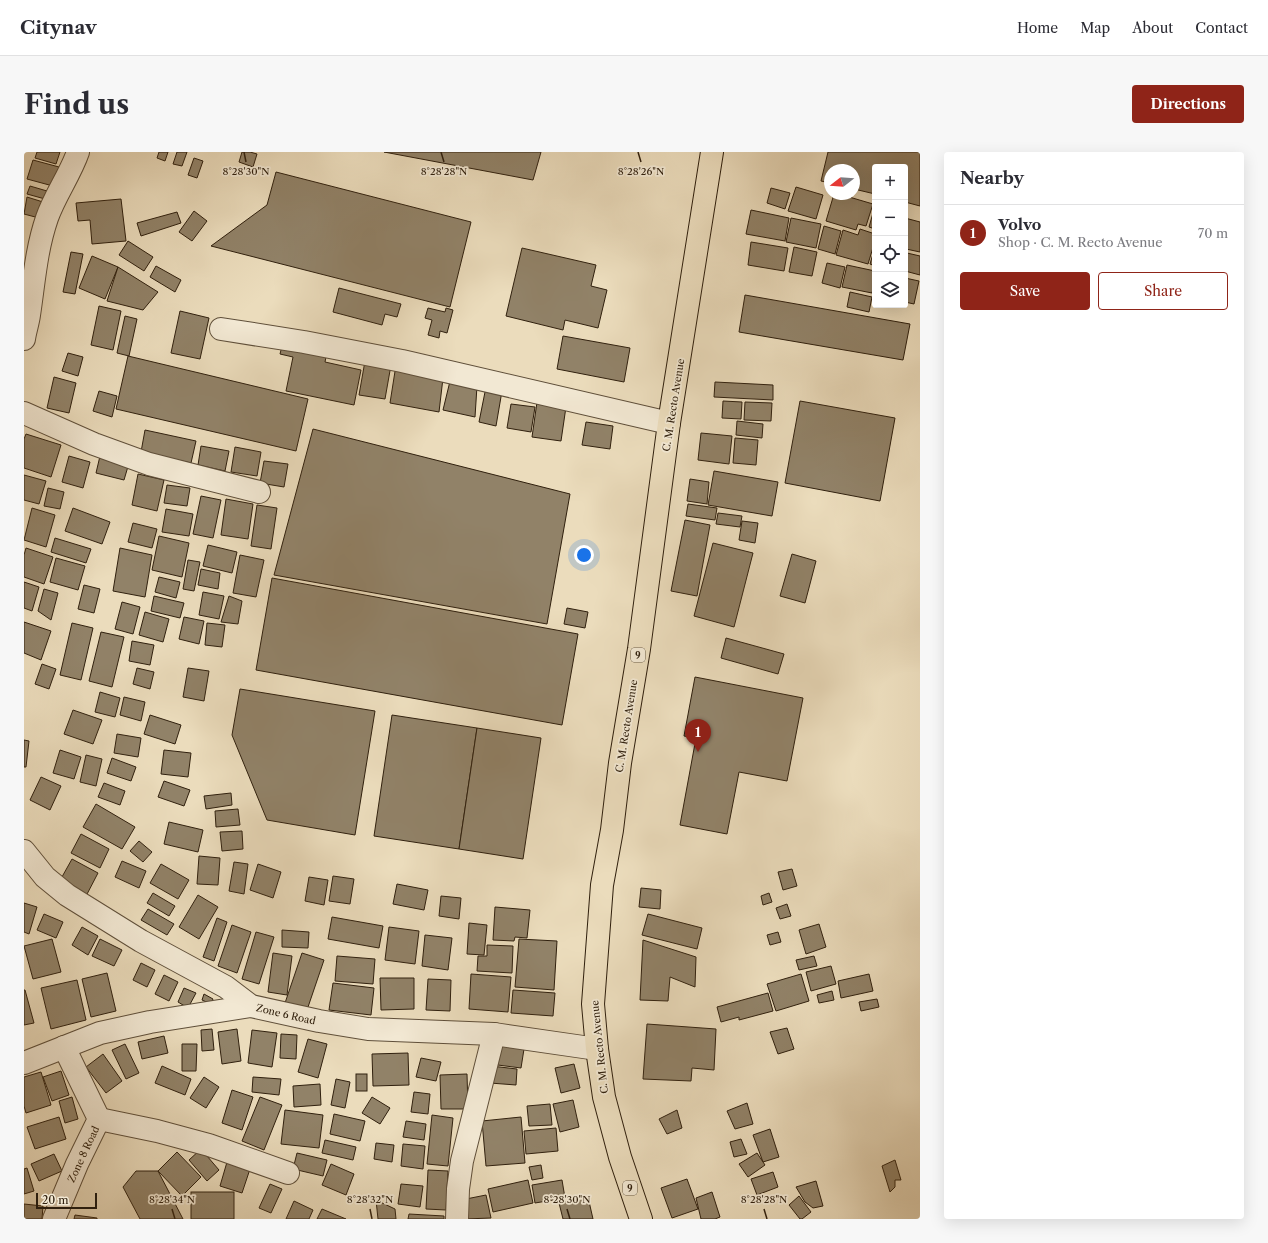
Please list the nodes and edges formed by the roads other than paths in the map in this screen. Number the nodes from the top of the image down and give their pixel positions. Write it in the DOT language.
graph roads {
  1 [pos="78,152"];
  2 [pos="712,152"];
  3 [pos="221,329"];
  4 [pos="24,339"];
  5 [pos="24,413"];
  6 [pos="669,423"];
  7 [pos="259,492"];
  8 [pos="24,851"];
  9 [pos="251,1006"];
  10 [pos="494,1034"];
  11 [pos="64,1047"];
  12 [pos="597,1049"];
  13 [pos="24,1063"];
  14 [pos="100,1119"];
  15 [pos="620,1157"];
  16 [pos="288,1173"];
  17 [pos="54,1219"];
  18 [pos="457,1219"];
  19 [pos="630,1219"];
  20 [pos="640,1219"];
  1 -- 4 [label="street"];
  2 -- 6 [label="highway, C. M. Recto Avenue / 9"];
  3 -- 6 [label="street"];
  5 -- 7 [label="street"];
  6 -- 12 [label="highway, C. M. Recto Avenue / 9"];
  8 -- 9 [label="street, Zone 6 Road"];
  9 -- 10 [label="street, Zone 6 Road"];
  9 -- 11 [label="street"];
  10 -- 12 [label="street, Zone 6 Road"];
  10 -- 18 [label="street"];
  11 -- 13 [label="street"];
  11 -- 14 [label="street, Zone 8 Road"];
  12 -- 15 [label="highway, C. M. Recto Avenue / 9"];
  14 -- 16 [label="street"];
  14 -- 17 [label="street, Zone 8 Road"];
  15 -- 19 [label="highway, C. M. Recto Avenue / 9"];
  15 -- 20 [label="highway, C. M. Recto Avenue / 9"];
}
